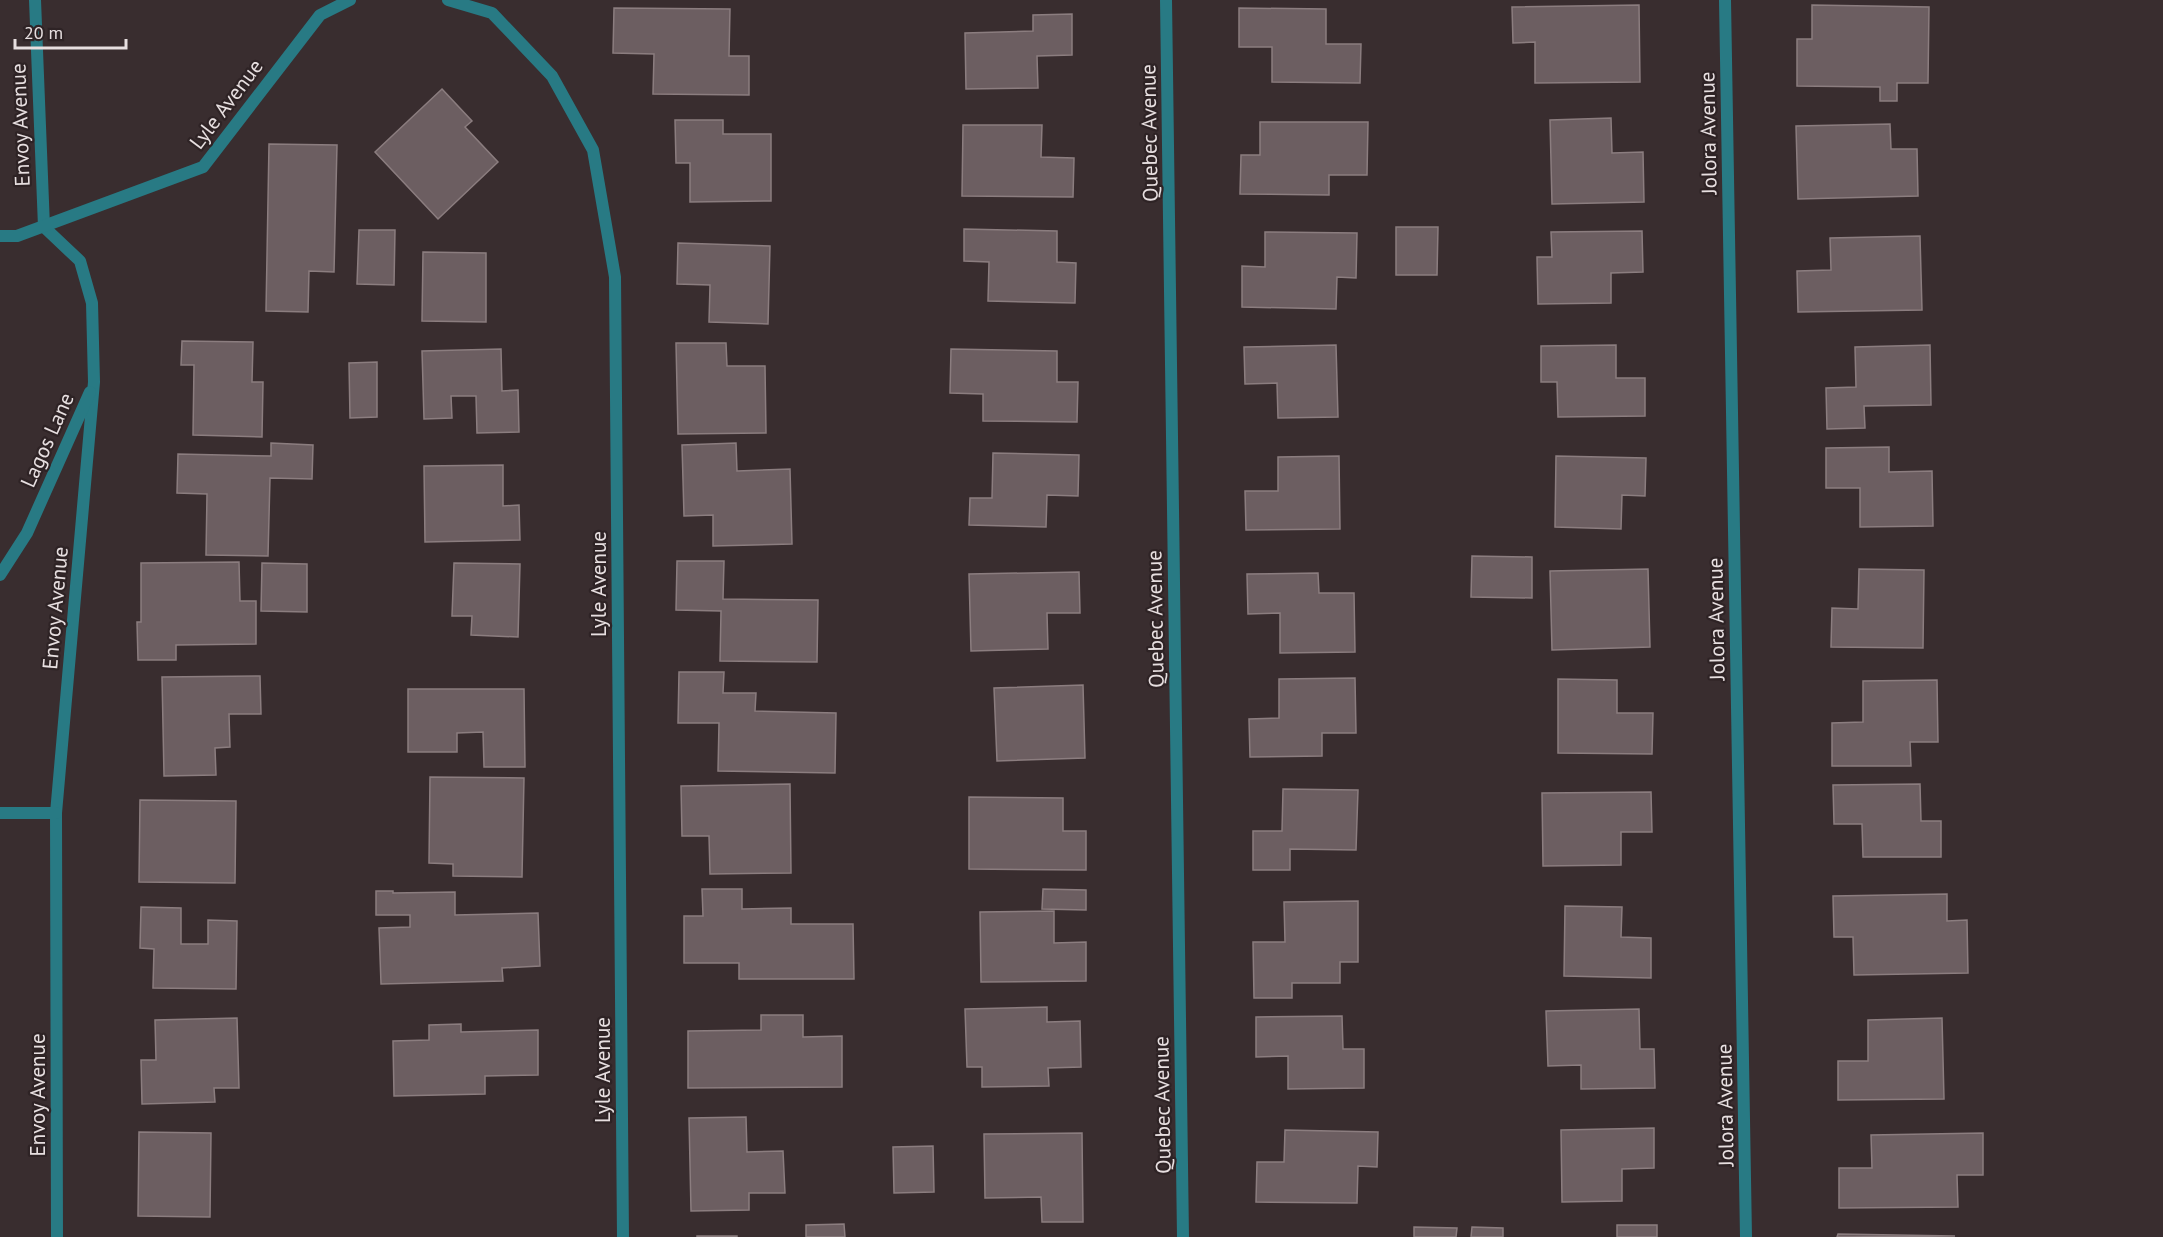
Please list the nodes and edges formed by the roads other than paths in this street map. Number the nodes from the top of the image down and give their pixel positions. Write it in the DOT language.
graph roads {
  1 [pos="35,0"];
  2 [pos="350,0"];
  3 [pos="448,0"];
  4 [pos="1166,0"];
  5 [pos="1725,0"];
  6 [pos="44,226"];
  7 [pos="0,236"];
  8 [pos="94,382"];
  9 [pos="0,575"];
  10 [pos="0,813"];
  11 [pos="56,813"];
  12 [pos="57,1237"];
  13 [pos="623,1237"];
  14 [pos="1184,1237"];
  15 [pos="1746,1237"];
  1 -- 6 [label="street, Envoy Avenue"];
  2 -- 6 [label="street, Lyle Avenue"];
  3 -- 13 [label="street, Lyle Avenue"];
  4 -- 14 [label="street, Quebec Avenue"];
  5 -- 15 [label="street, Jolora Avenue"];
  6 -- 7 [label="street, Lyle Avenue"];
  6 -- 8 [label="street, Envoy Avenue"];
  8 -- 9 [label="street, Lagos Lane"];
  8 -- 11 [label="street, Envoy Avenue"];
  10 -- 11 [label="street"];
  11 -- 12 [label="street, Envoy Avenue"];
}
